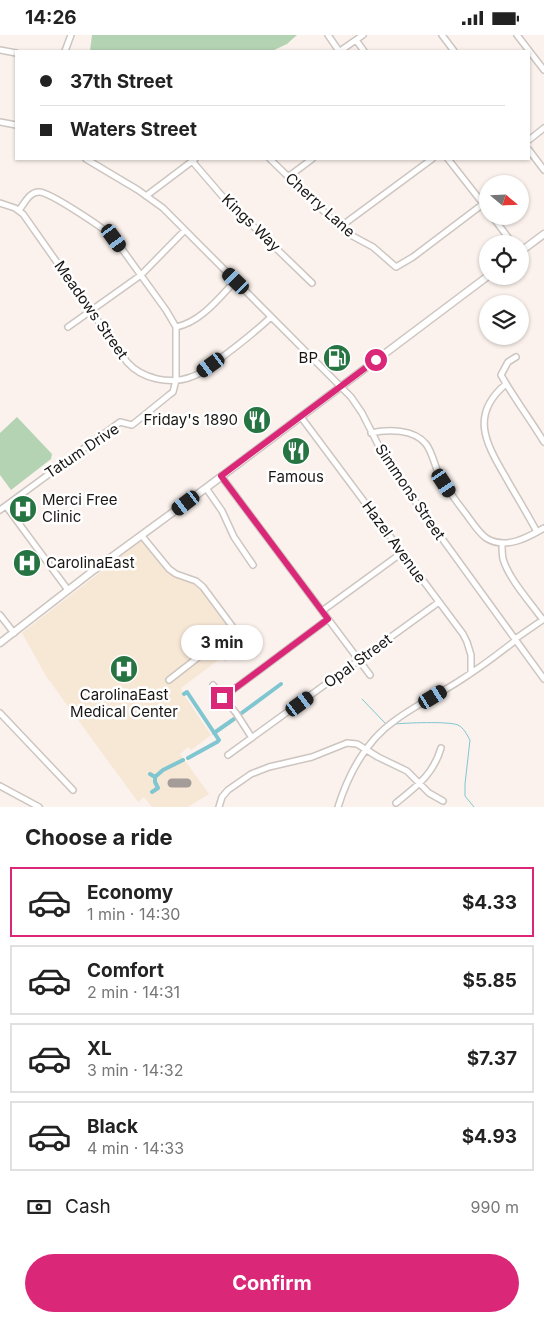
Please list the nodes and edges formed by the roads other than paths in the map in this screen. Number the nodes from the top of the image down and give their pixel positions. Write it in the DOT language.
graph roads {
  1 [pos="70,35"];
  2 [pos="328,35"];
  3 [pos="363,35"];
  4 [pos="442,35"];
  5 [pos="517,35"];
  6 [pos="356,40"];
  7 [pos="0,50"];
  8 [pos="65,50"];
  9 [pos="338,50"];
  10 [pos="341,50"];
  11 [pos="363,50"];
  12 [pos="453,50"];
  13 [pos="529,50"];
  14 [pos="530,52"];
  15 [pos="15,53"];
  16 [pos="544,70"];
  17 [pos="0,122"];
  18 [pos="15,125"];
  19 [pos="544,128"];
  20 [pos="530,139"];
  21 [pos="530,151"];
  22 [pos="88,160"];
  23 [pos="194,160"];
  24 [pos="271,160"];
  25 [pos="311,160"];
  26 [pos="431,160"];
  27 [pos="449,160"];
  28 [pos="544,169"];
  29 [pos="288,177"];
  30 [pos="146,196"];
  31 [pos="479,199"];
  32 [pos="0,203"];
  33 [pos="479,207"];
  34 [pos="19,210"];
  35 [pos="340,227"];
  36 [pos="185,230"];
  37 [pos="544,234"];
  38 [pos="529,245"];
  39 [pos="141,275"];
  40 [pos="236,281"];
  41 [pos="312,283"];
  42 [pos="479,283"];
  43 [pos="92,310"];
  44 [pos="271,317"];
  45 [pos="68,327"];
  46 [pos="176,327"];
  47 [pos="516,357"];
  48 [pos="176,380"];
  49 [pos="506,384"];
  50 [pos="341,387"];
  51 [pos="301,417"];
  52 [pos="372,433"];
  53 [pos="544,442"];
  54 [pos="221,476"];
  55 [pos="206,488"];
  56 [pos="6,506"];
  57 [pos="0,510"];
  58 [pos="544,528"];
  59 [pos="537,532"];
  60 [pos="142,535"];
  61 [pos="502,543"];
  62 [pos="403,552"];
  63 [pos="254,565"];
  64 [pos="68,590"];
  65 [pos="439,602"];
  66 [pos="322,611"];
  67 [pos="0,615"];
  68 [pos="328,619"];
  69 [pos="543,619"];
  70 [pos="14,633"];
  71 [pos="516,640"];
  72 [pos="0,643"];
  73 [pos="359,661"];
  74 [pos="471,673"];
  75 [pos="370,675"];
  76 [pos="169,679"];
  77 [pos="544,679"];
  78 [pos="214,685"];
  79 [pos="222,698"];
  80 [pos="0,713"];
  81 [pos="252,739"];
  82 [pos="441,748"];
  83 [pos="366,749"];
  84 [pos="228,755"];
  85 [pos="419,784"];
  86 [pos="0,786"];
  87 [pos="73,789"];
  88 [pos="443,801"];
  89 [pos="396,803"];
  90 [pos="39,807"];
  91 [pos="219,807"];
  92 [pos="338,807"];
  1 -- 8 [label="street"];
  2 -- 9 [label="street"];
  3 -- 6 [label="street"];
  4 -- 12 [label="street"];
  5 -- 13 [label="street"];
  6 -- 10 [label="street"];
  6 -- 11 [label="street"];
  7 -- 15 [label="street"];
  14 -- 16 [label="street"];
  17 -- 18 [label="street"];
  19 -- 20 [label="street"];
  21 -- 28 [label="street"];
  22 -- 30 [label="street, Simmons Street"];
  23 -- 30 [label="street"];
  23 -- 41 [label="street, Kings Way"];
  24 -- 29 [label="street, Cherry Lane"];
  25 -- 29 [label="street"];
  26 -- 35 [label="street"];
  27 -- 31 [label="street"];
  29 -- 35 [label="street, Cherry Lane"];
  30 -- 36 [label="street, Simmons Street"];
  32 -- 34 [label="street"];
  33 -- 35 [label="street, Cherry Lane"];
  34 -- 39 [label="street"];
  34 -- 43 [label="street, Meadows Street"];
  36 -- 39 [label="street"];
  36 -- 40 [label="street, Simmons Street"];
  37 -- 38 [label="main road"];
  39 -- 43 [label="street"];
  39 -- 46 [label="street"];
  40 -- 44 [label="street, Simmons Street"];
  40 -- 46 [label="street"];
  42 -- 50 [label="main road"];
  43 -- 45 [label="street"];
  43 -- 48 [label="street, Meadows Street"];
  44 -- 48 [label="street, Meadows Street"];
  44 -- 50 [label="street, Simmons Street"];
  46 -- 48 [label="street"];
  47 -- 49 [label="street"];
  48 -- 56 [label="street, Tatum Drive"];
  49 -- 53 [label="street"];
  49 -- 59 [label="street"];
  50 -- 51 [label="main road"];
  50 -- 52 [label="street, Simmons Street"];
  51 -- 54 [label="main road"];
  51 -- 62 [label="street, Hazel Avenue"];
  52 -- 61 [label="street"];
  52 -- 71 [label="street, Simmons Street"];
  54 -- 55 [label="main road"];
  54 -- 66 [label="street"];
  55 -- 60 [label="main road"];
  55 -- 63 [label="street"];
  56 -- 57 [label="street, Tatum Drive"];
  56 -- 64 [label="street"];
  58 -- 59 [label="street"];
  59 -- 61 [label="street"];
  60 -- 64 [label="main road"];
  60 -- 76 [label="street"];
  61 -- 69 [label="street"];
  62 -- 65 [label="street, Hazel Avenue"];
  62 -- 66 [label="street"];
  64 -- 70 [label="main road"];
  65 -- 73 [label="street, Opal Street"];
  65 -- 74 [label="street, Hazel Avenue"];
  66 -- 68 [label="street"];
  67 -- 70 [label="street"];
  68 -- 73 [label="street"];
  68 -- 79 [label="street"];
  69 -- 71 [label="street"];
  70 -- 72 [label="main road"];
  71 -- 74 [label="street"];
  71 -- 77 [label="street, Simmons Street"];
  73 -- 75 [label="street"];
  73 -- 81 [label="street, Opal Street"];
  74 -- 83 [label="street"];
  78 -- 79 [label="street"];
  79 -- 81 [label="street"];
  80 -- 87 [label="street"];
  81 -- 84 [label="street, Opal Street"];
  82 -- 85 [label="street"];
  83 -- 85 [label="street"];
  83 -- 91 [label="street"];
  83 -- 92 [label="street"];
  85 -- 88 [label="street"];
  85 -- 89 [label="street"];
  86 -- 90 [label="street"];
}
